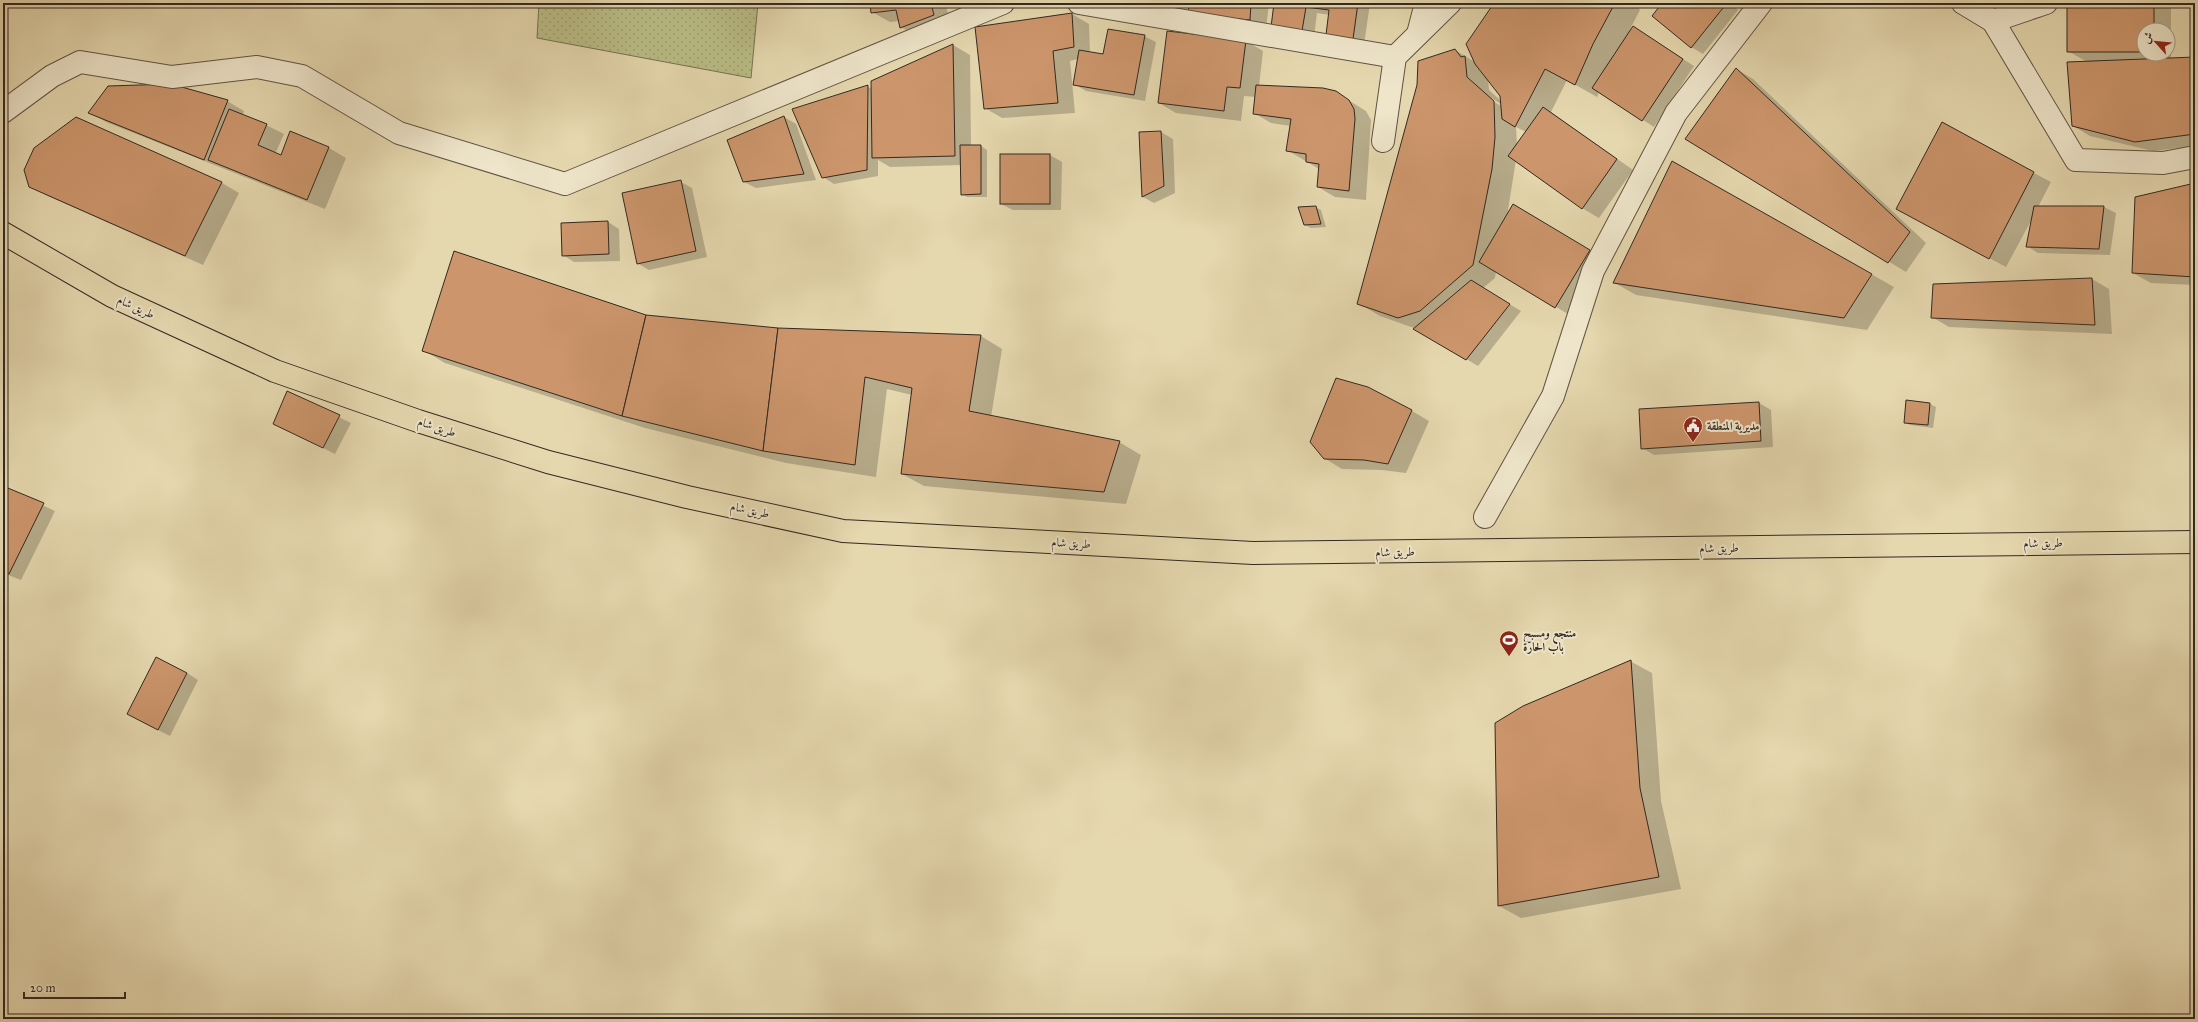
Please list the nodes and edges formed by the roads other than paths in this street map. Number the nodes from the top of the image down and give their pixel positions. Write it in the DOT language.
graph roads {
  1 [pos="1003,3"];
  2 [pos="1079,3"];
  3 [pos="1426,3"];
  4 [pos="1450,3"];
  5 [pos="1761,3"];
  6 [pos="1963,3"];
  7 [pos="1966,3"];
  8 [pos="2046,3"];
  9 [pos="1993,21"];
  10 [pos="1418,34"];
  11 [pos="1395,57"];
  12 [pos="3,112"];
  13 [pos="1382,141"];
  14 [pos="2195,157"];
  15 [pos="3,233"];
  16 [pos="1485,517"];
  17 [pos="2195,542"];
  1 -- 12 [label="street"];
  2 -- 11 [label="street"];
  3 -- 10 [label="street"];
  4 -- 10 [label="street"];
  5 -- 16 [label="street"];
  6 -- 9 [label="street"];
  7 -- 9 [label="street"];
  8 -- 9 [label="street"];
  9 -- 14 [label="street"];
  10 -- 11 [label="street"];
  11 -- 13 [label="street"];
  15 -- 17 [label="main road, طريق شام"];
}
